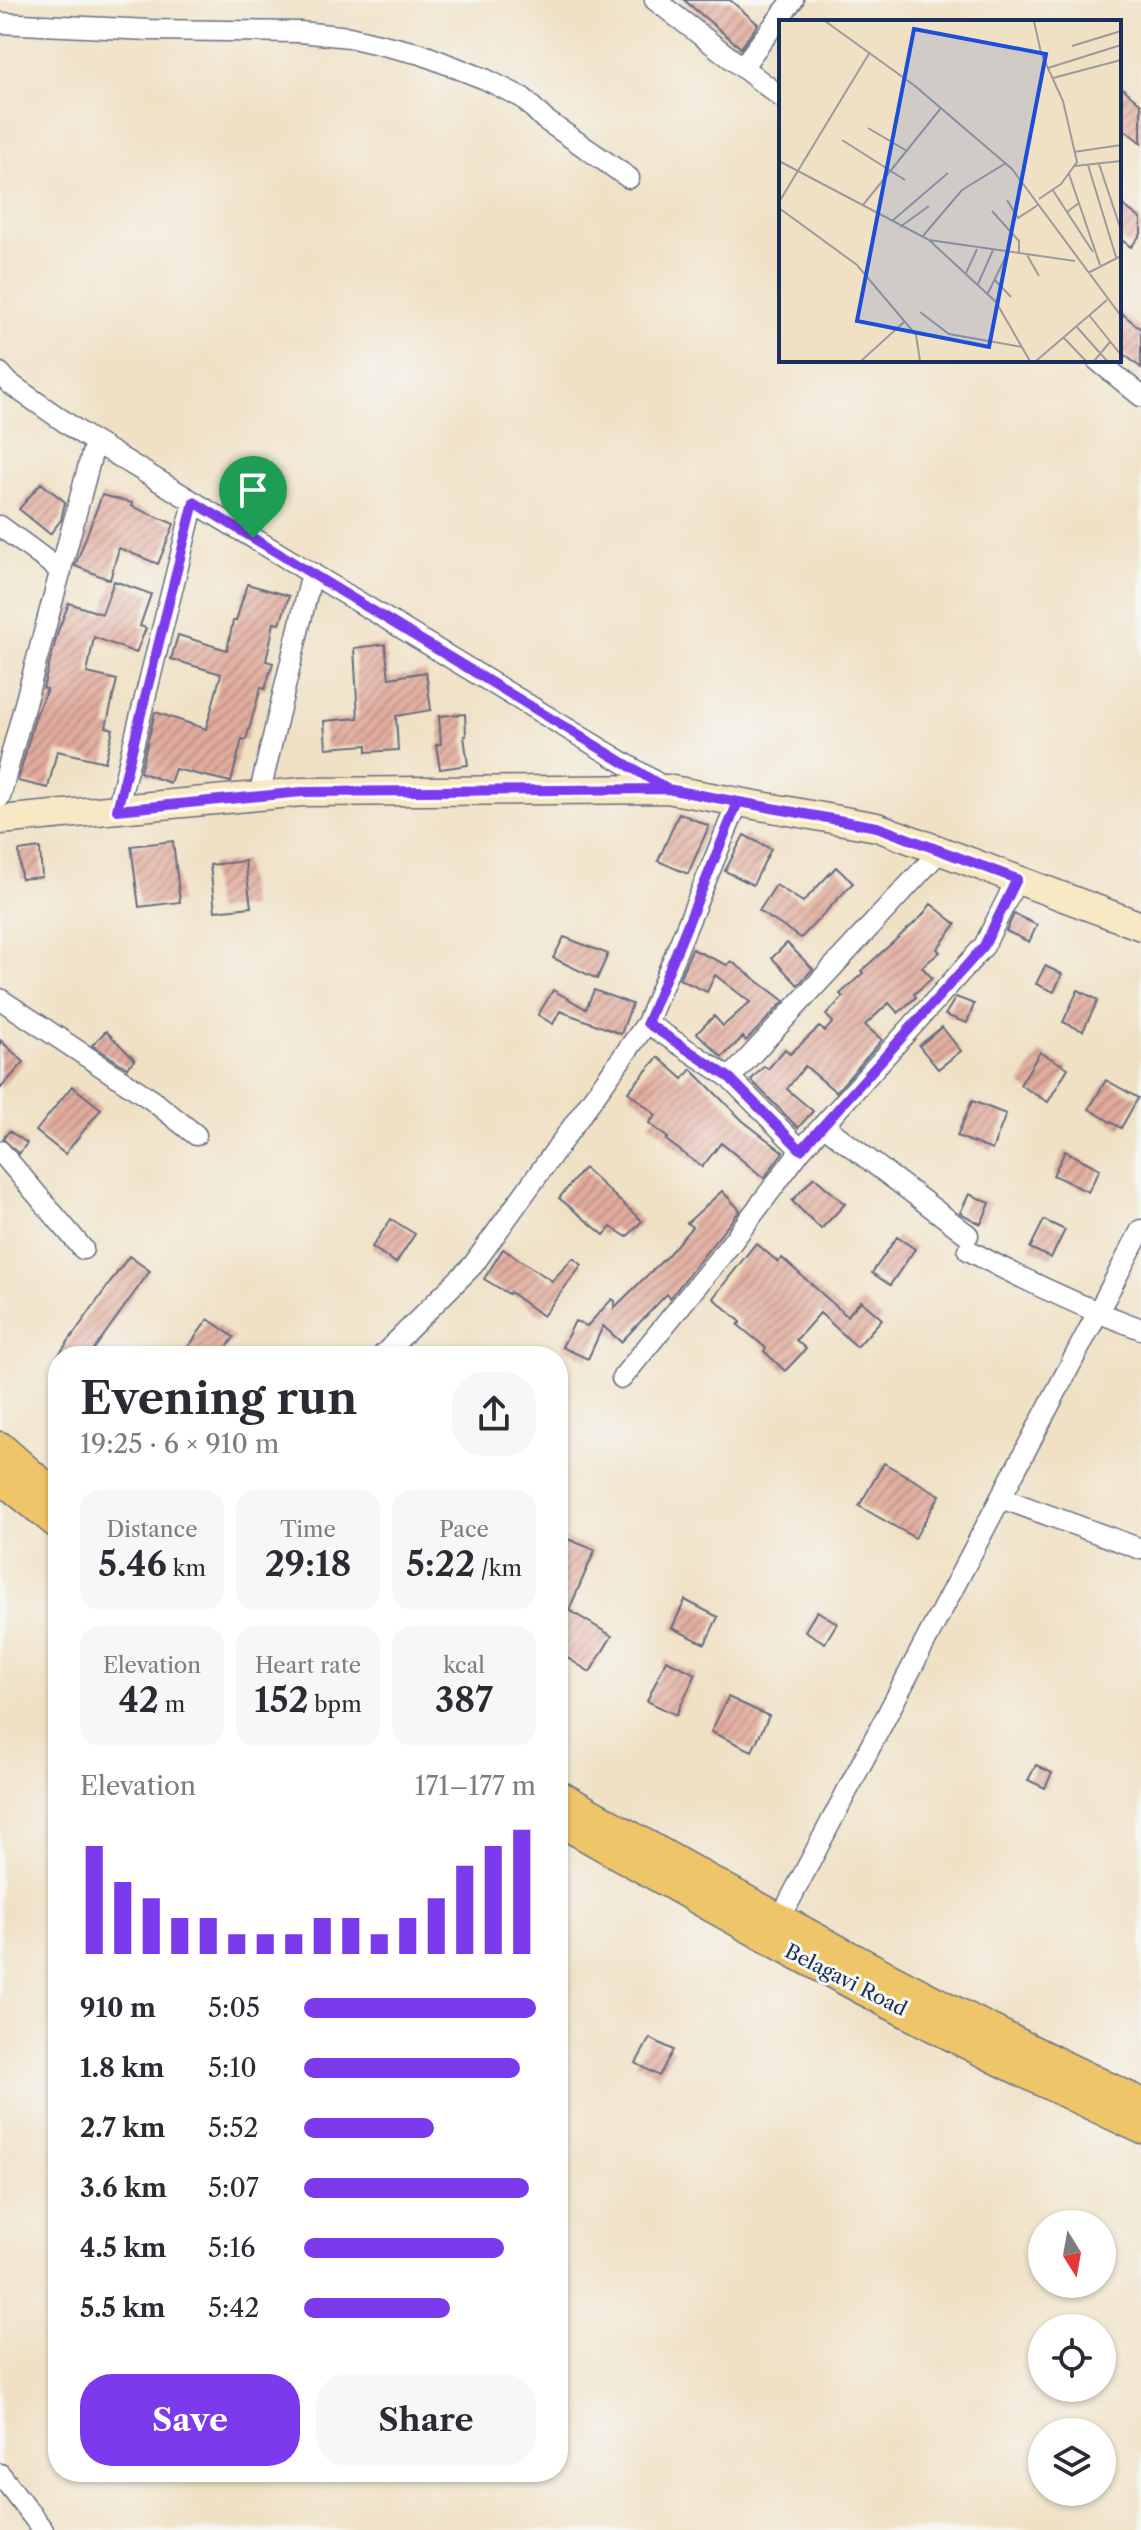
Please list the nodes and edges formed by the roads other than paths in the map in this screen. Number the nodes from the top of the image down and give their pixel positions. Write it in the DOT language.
graph roads {
  1 [pos="655,0"];
  2 [pos="793,0"];
  3 [pos="0,23"];
  4 [pos="743,66"];
  5 [pos="779,95"];
  6 [pos="629,178"];
  7 [pos="1099,362"];
  8 [pos="0,373"];
  9 [pos="1141,396"];
  10 [pos="95,442"];
  11 [pos="194,502"];
  12 [pos="0,526"];
  13 [pos="61,571"];
  14 [pos="312,573"];
  15 [pos="667,789"];
  16 [pos="259,796"];
  17 [pos="0,797"];
  18 [pos="738,802"];
  19 [pos="117,810"];
  20 [pos="0,820"];
  21 [pos="940,851"];
  22 [pos="1017,879"];
  23 [pos="1141,926"];
  24 [pos="0,999"];
  25 [pos="647,1023"];
  26 [pos="730,1078"];
  27 [pos="823,1125"];
  28 [pos="196,1135"];
  29 [pos="801,1150"];
  30 [pos="0,1151"];
  31 [pos="1141,1230"];
  32 [pos="83,1249"];
  33 [pos="1098,1314"];
  34 [pos="1141,1329"];
  35 [pos="392,1346"];
  36 [pos="622,1378"];
  37 [pos="0,1447"];
  38 [pos="0,1477"];
  39 [pos="48,1488"];
  40 [pos="1001,1498"];
  41 [pos="48,1516"];
  42 [pos="1141,1549"];
  43 [pos="568,1801"];
  44 [pos="568,1826"];
  45 [pos="780,1919"];
  46 [pos="1141,2103"];
  47 [pos="1141,2128"];
  48 [pos="0,2474"];
  49 [pos="43,2530"];
  1 -- 4 [label="street"];
  2 -- 4 [label="street"];
  3 -- 6 [label="street"];
  4 -- 5 [label="street"];
  7 -- 9 [label="street"];
  8 -- 10 [label="street"];
  10 -- 11 [label="street"];
  10 -- 13 [label="street"];
  11 -- 14 [label="street"];
  11 -- 19 [label="street"];
  12 -- 13 [label="street"];
  13 -- 17 [label="street"];
  14 -- 15 [label="street"];
  14 -- 16 [label="street"];
  15 -- 16 [label="main road"];
  15 -- 18 [label="main road"];
  16 -- 19 [label="main road"];
  18 -- 21 [label="main road"];
  18 -- 25 [label="street"];
  19 -- 20 [label="main road"];
  21 -- 22 [label="main road"];
  21 -- 26 [label="street"];
  22 -- 23 [label="main road"];
  22 -- 27 [label="street"];
  24 -- 28 [label="street"];
  25 -- 26 [label="street"];
  25 -- 35 [label="street"];
  26 -- 29 [label="street"];
  27 -- 29 [label="street"];
  27 -- 33 [label="street"];
  29 -- 36 [label="street"];
  30 -- 32 [label="street"];
  31 -- 33 [label="street"];
  33 -- 34 [label="street"];
  33 -- 40 [label="street"];
  37 -- 39 [label="main road"];
  38 -- 41 [label="main road"];
  40 -- 42 [label="street"];
  40 -- 45 [label="street"];
  43 -- 45 [label="main road"];
  44 -- 47 [label="main road, Belagavi Road"];
  45 -- 46 [label="main road"];
  48 -- 49 [label="street"];
}
